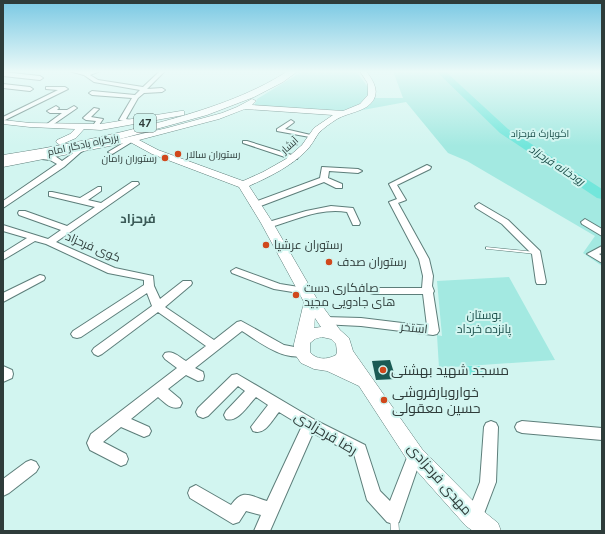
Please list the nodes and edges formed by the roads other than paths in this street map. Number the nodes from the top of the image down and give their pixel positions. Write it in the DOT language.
graph roads {
  1 [pos="51,96"];
  2 [pos="124,96"];
  3 [pos="230,96"];
  4 [pos="247,96"];
  5 [pos="258,96"];
  6 [pos="371,96"];
  7 [pos="136,97"];
  8 [pos="249,104"];
  9 [pos="56,108"];
  10 [pos="74,108"];
  11 [pos="96,109"];
  12 [pos="68,112"];
  13 [pos="180,113"];
  14 [pos="344,113"];
  15 [pos="3,119"];
  16 [pos="3,122"];
  17 [pos="132,122"];
  18 [pos="291,122"];
  19 [pos="49,125"];
  20 [pos="81,127"];
  21 [pos="95,127"];
  22 [pos="141,131"];
  23 [pos="313,137"];
  24 [pos="132,140"];
  25 [pos="60,142"];
  26 [pos="245,142"];
  27 [pos="3,151"];
  28 [pos="79,151"];
  29 [pos="112,152"];
  30 [pos="45,157"];
  31 [pos="294,157"];
  32 [pos="3,159"];
  33 [pos="3,164"];
  34 [pos="61,165"];
  35 [pos="427,167"];
  36 [pos="358,171"];
  37 [pos="324,179"];
  38 [pos="135,184"];
  39 [pos="243,185"];
  40 [pos="339,186"];
  41 [pos="98,189"];
  42 [pos="52,194"];
  43 [pos="82,201"];
  44 [pos="3,205"];
  45 [pos="255,205"];
  46 [pos="101,206"];
  47 [pos="479,206"];
  48 [pos="22,213"];
  49 [pos="585,222"];
  50 [pos="356,223"];
  51 [pos="268,225"];
  52 [pos="3,228"];
  53 [pos="68,229"];
  54 [pos="602,233"];
  55 [pos="35,237"];
  56 [pos="50,242"];
  57 [pos="488,248"];
  58 [pos="602,249"];
  59 [pos="537,253"];
  60 [pos="4,256"];
  61 [pos="602,260"];
  62 [pos="236,271"];
  63 [pos="40,278"];
  64 [pos="541,282"];
  65 [pos="187,283"];
  66 [pos="150,286"];
  67 [pos="374,291"];
  68 [pos="429,291"];
  69 [pos="308,297"];
  70 [pos="3,298"];
  71 [pos="158,307"];
  72 [pos="325,322"];
  73 [pos="77,334"];
  74 [pos="335,334"];
  75 [pos="213,345"];
  76 [pos="303,346"];
  77 [pos="98,351"];
  78 [pos="346,353"];
  79 [pos="169,356"];
  80 [pos="330,365"];
  81 [pos="186,368"];
  82 [pos="198,376"];
  83 [pos="367,383"];
  84 [pos="158,389"];
  85 [pos="254,390"];
  86 [pos="175,403"];
  87 [pos="277,405"];
  88 [pos="203,412"];
  89 [pos="231,415"];
  90 [pos="119,420"];
  91 [pos="310,424"];
  92 [pos="258,427"];
  93 [pos="522,427"];
  94 [pos="491,428"];
  95 [pos="144,431"];
  96 [pos="602,434"];
  97 [pos="415,455"];
  98 [pos="121,459"];
  99 [pos="31,467"];
  100 [pos="3,488"];
  101 [pos="196,492"];
  102 [pos="271,510"];
  103 [pos="474,518"];
  104 [pos="394,524"];
  105 [pos="262,531"];
  106 [pos="490,531"];
  1 -- 15 [label="street"];
  2 -- 7 [label="street"];
  3 -- 13 [label="highway, بزرگراه یادگار امام / 47"];
  4 -- 22 [label="highway, بزرگراه یادگار امام / 47"];
  5 -- 8 [label="highway"];
  6 -- 14 [label="street, آبشار"];
  7 -- 17 [label="street"];
  8 -- 14 [label="street, آبشار"];
  8 -- 22 [label="highway"];
  8 -- 24 [label="street"];
  9 -- 12 [label="street"];
  10 -- 12 [label="street"];
  11 -- 21 [label="street"];
  12 -- 19 [label="street"];
  13 -- 17 [label="street"];
  13 -- 25 [label="highway, بزرگراه یادگار امام / 47"];
  14 -- 23 [label="street, آبشار"];
  16 -- 19 [label="street"];
  17 -- 21 [label="street"];
  18 -- 23 [label="street"];
  19 -- 20 [label="street"];
  20 -- 21 [label="street"];
  20 -- 25 [label="street"];
  22 -- 32 [label="highway, بزرگراه یادگار امام / 47"];
  23 -- 31 [label="street, آبشار"];
  24 -- 28 [label="street"];
  24 -- 29 [label="street"];
  24 -- 39 [label="street"];
  25 -- 27 [label="highway, بزرگراه یادگار امام / 47"];
  26 -- 31 [label="street"];
  28 -- 30 [label="street"];
  28 -- 34 [label="street"];
  30 -- 33 [label="street"];
  30 -- 34 [label="street"];
  31 -- 39 [label="street, آبشار"];
  34 -- 44 [label="street"];
  35 -- 68 [label="street"];
  36 -- 37 [label="street"];
  37 -- 40 [label="street"];
  37 -- 45 [label="street"];
  38 -- 46 [label="street"];
  39 -- 45 [label="street"];
  41 -- 43 [label="street"];
  42 -- 43 [label="street"];
  43 -- 46 [label="street"];
  45 -- 51 [label="street"];
  46 -- 53 [label="street"];
  47 -- 59 [label="street"];
  48 -- 53 [label="street"];
  49 -- 54 [label="street"];
  50 -- 51 [label="street"];
  51 -- 69 [label="street"];
  52 -- 55 [label="street"];
  53 -- 56 [label="street"];
  55 -- 56 [label="street"];
  55 -- 60 [label="street"];
  56 -- 66 [label="street, کوی فرحزاد"];
  57 -- 59 [label="lane"];
  58 -- 61 [label="street"];
  59 -- 64 [label="street"];
  62 -- 69 [label="street"];
  63 -- 70 [label="street"];
  65 -- 71 [label="street"];
  66 -- 71 [label="street"];
  66 -- 73 [label="street"];
  67 -- 68 [label="street"];
  68 -- 72 [label="street, استخر"];
  69 -- 72 [label="street"];
  69 -- 76 [label="street"];
  71 -- 75 [label="street"];
  71 -- 77 [label="street"];
  72 -- 74 [label="street"];
  74 -- 76 [label="street"];
  74 -- 78 [label="street"];
  75 -- 76 [label="street"];
  75 -- 81 [label="street"];
  76 -- 80 [label="street"];
  78 -- 80 [label="street"];
  78 -- 83 [label="street, مهدی فرحزادی"];
  79 -- 81 [label="street"];
  80 -- 83 [label="street, مهدی فرحزادی"];
  81 -- 82 [label="street"];
  81 -- 84 [label="street"];
  83 -- 97 [label="street, مهدی فرحزادی"];
  84 -- 86 [label="street"];
  84 -- 90 [label="street"];
  85 -- 87 [label="street, رضا فرحزادی"];
  85 -- 88 [label="street, رضا فرحزادی"];
  85 -- 89 [label="street"];
  87 -- 91 [label="street, رضا فرحزادی"];
  87 -- 92 [label="street"];
  90 -- 95 [label="street"];
  90 -- 98 [label="street"];
  91 -- 102 [label="street"];
  91 -- 104 [label="street, رضا فرحزادی"];
  93 -- 96 [label="street"];
  94 -- 103 [label="street"];
  97 -- 103 [label="street, مهدی فرحزادی"];
  97 -- 104 [label="street"];
  99 -- 100 [label="street"];
  101 -- 102 [label="street"];
  102 -- 105 [label="street"];
  103 -- 106 [label="street, مهدی فرحزادی"];
}
